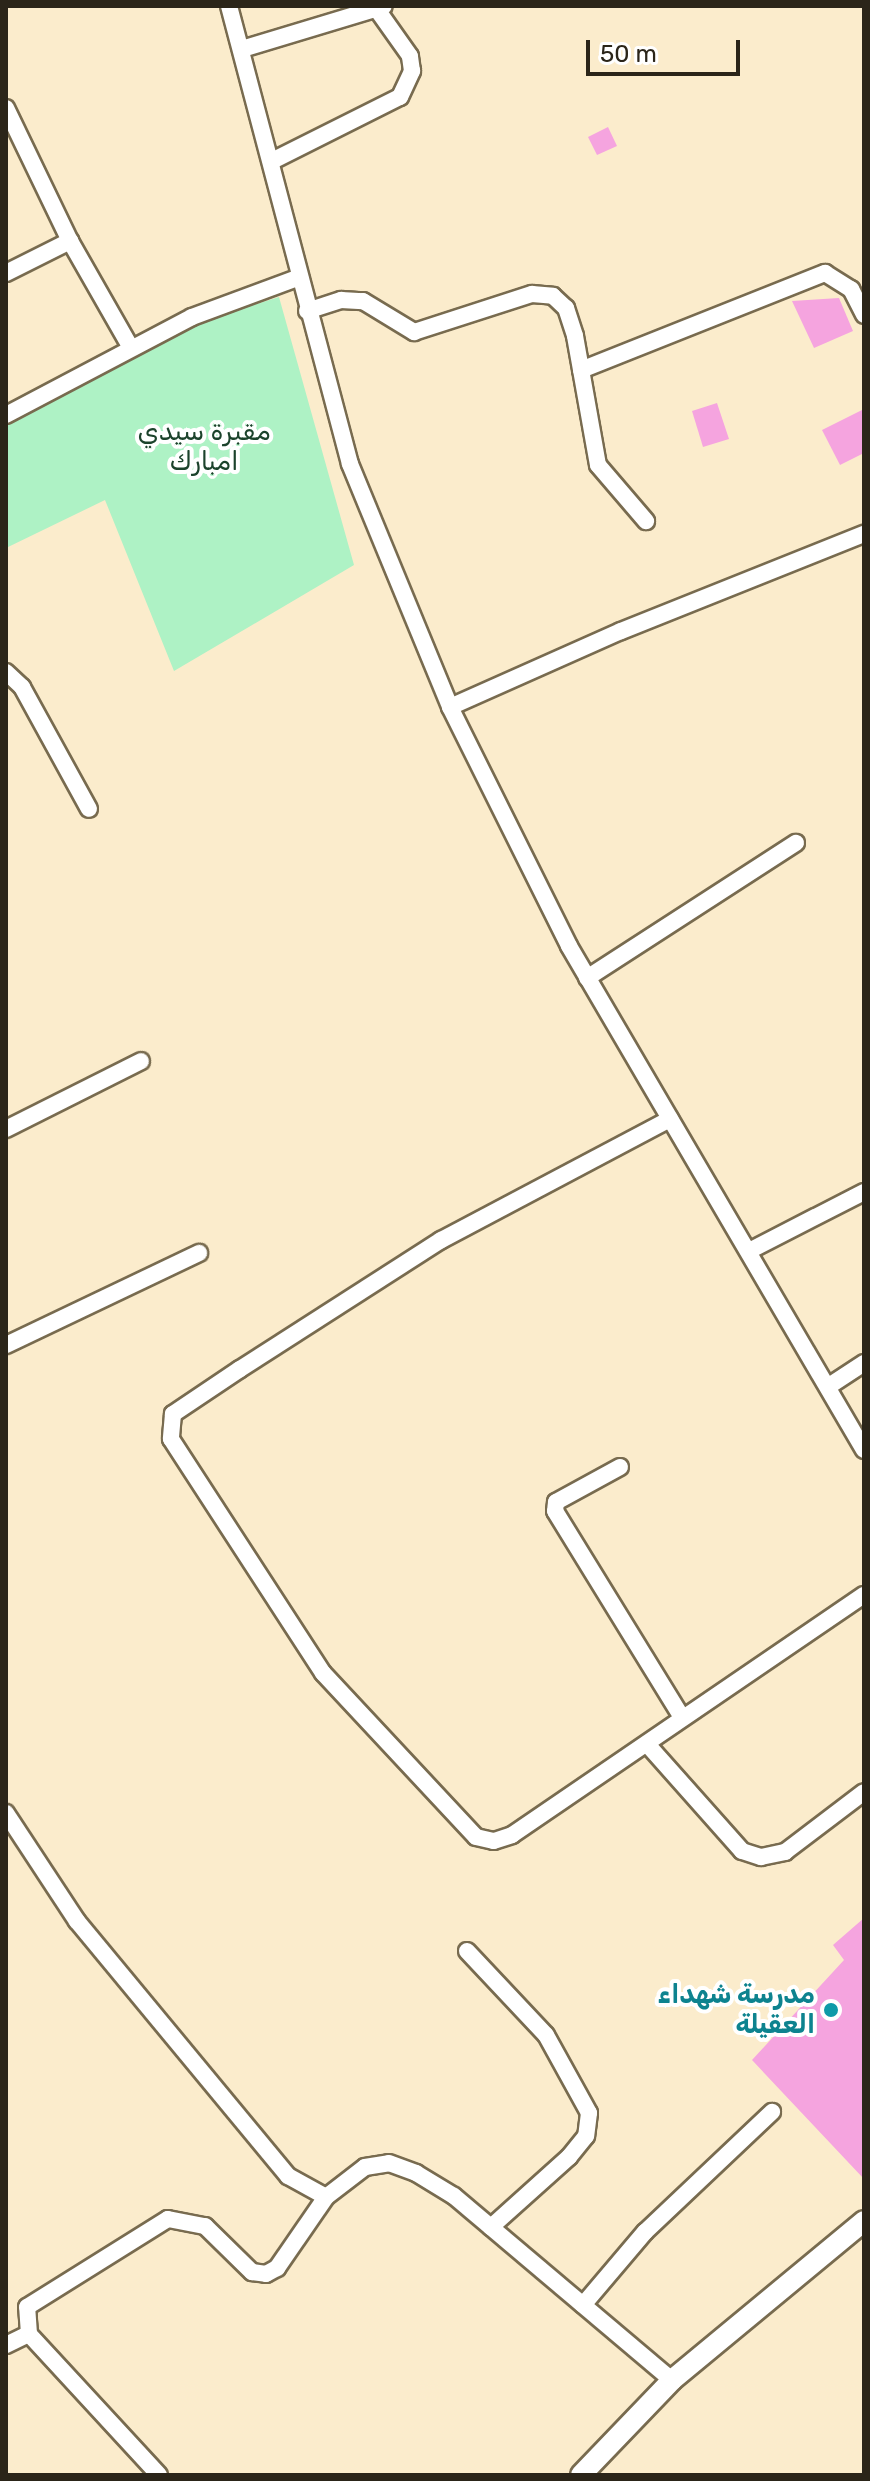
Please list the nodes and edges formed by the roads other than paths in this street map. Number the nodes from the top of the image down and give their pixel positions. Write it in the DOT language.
graph roads {
  1 [pos="229,6"];
  2 [pos="380,7"];
  3 [pos="242,49"];
  4 [pos="6,108"];
  5 [pos="272,161"];
  6 [pos="70,241"];
  7 [pos="6,273"];
  8 [pos="300,277"];
  9 [pos="307,311"];
  10 [pos="864,315"];
  11 [pos="130,346"];
  12 [pos="581,370"];
  13 [pos="6,415"];
  14 [pos="646,521"];
  15 [pos="864,534"];
  16 [pos="6,672"];
  17 [pos="450,707"];
  18 [pos="89,809"];
  19 [pos="796,843"];
  20 [pos="587,978"];
  21 [pos="141,1061"];
  22 [pos="670,1119"];
  23 [pos="6,1129"];
  24 [pos="864,1192"];
  25 [pos="749,1251"];
  26 [pos="199,1253"];
  27 [pos="6,1345"];
  28 [pos="864,1363"];
  29 [pos="829,1386"];
  30 [pos="864,1450"];
  31 [pos="620,1467"];
  32 [pos="864,1595"];
  33 [pos="681,1716"];
  34 [pos="647,1744"];
  35 [pos="864,1792"];
  36 [pos="6,1813"];
  37 [pos="467,1951"];
  38 [pos="772,2112"];
  39 [pos="326,2197"];
  40 [pos="864,2221"];
  41 [pos="491,2227"];
  42 [pos="583,2305"];
  43 [pos="29,2334"];
  44 [pos="6,2345"];
  45 [pos="672,2380"];
  46 [pos="159,2475"];
  47 [pos="581,2475"];
  1 -- 3 [label="street"];
  2 -- 3 [label="street"];
  2 -- 5 [label="street"];
  3 -- 5 [label="street"];
  4 -- 6 [label="street"];
  5 -- 8 [label="street"];
  6 -- 7 [label="street"];
  6 -- 11 [label="street"];
  8 -- 9 [label="street"];
  8 -- 11 [label="street"];
  9 -- 12 [label="street"];
  9 -- 17 [label="street"];
  10 -- 12 [label="street"];
  11 -- 13 [label="street"];
  12 -- 14 [label="street"];
  15 -- 17 [label="street"];
  16 -- 18 [label="street"];
  17 -- 20 [label="street"];
  19 -- 20 [label="street"];
  20 -- 22 [label="street"];
  21 -- 23 [label="street"];
  22 -- 25 [label="street"];
  22 -- 34 [label="street"];
  24 -- 25 [label="street"];
  25 -- 29 [label="street"];
  26 -- 27 [label="street"];
  28 -- 29 [label="street"];
  29 -- 30 [label="street"];
  31 -- 33 [label="street"];
  32 -- 33 [label="street"];
  33 -- 34 [label="street"];
  34 -- 35 [label="street"];
  36 -- 39 [label="street"];
  37 -- 41 [label="street"];
  38 -- 42 [label="street"];
  39 -- 41 [label="street"];
  39 -- 43 [label="street"];
  40 -- 45 [label="street"];
  41 -- 42 [label="street"];
  42 -- 45 [label="street"];
  43 -- 44 [label="street"];
  43 -- 46 [label="street"];
  45 -- 47 [label="street"];
}
